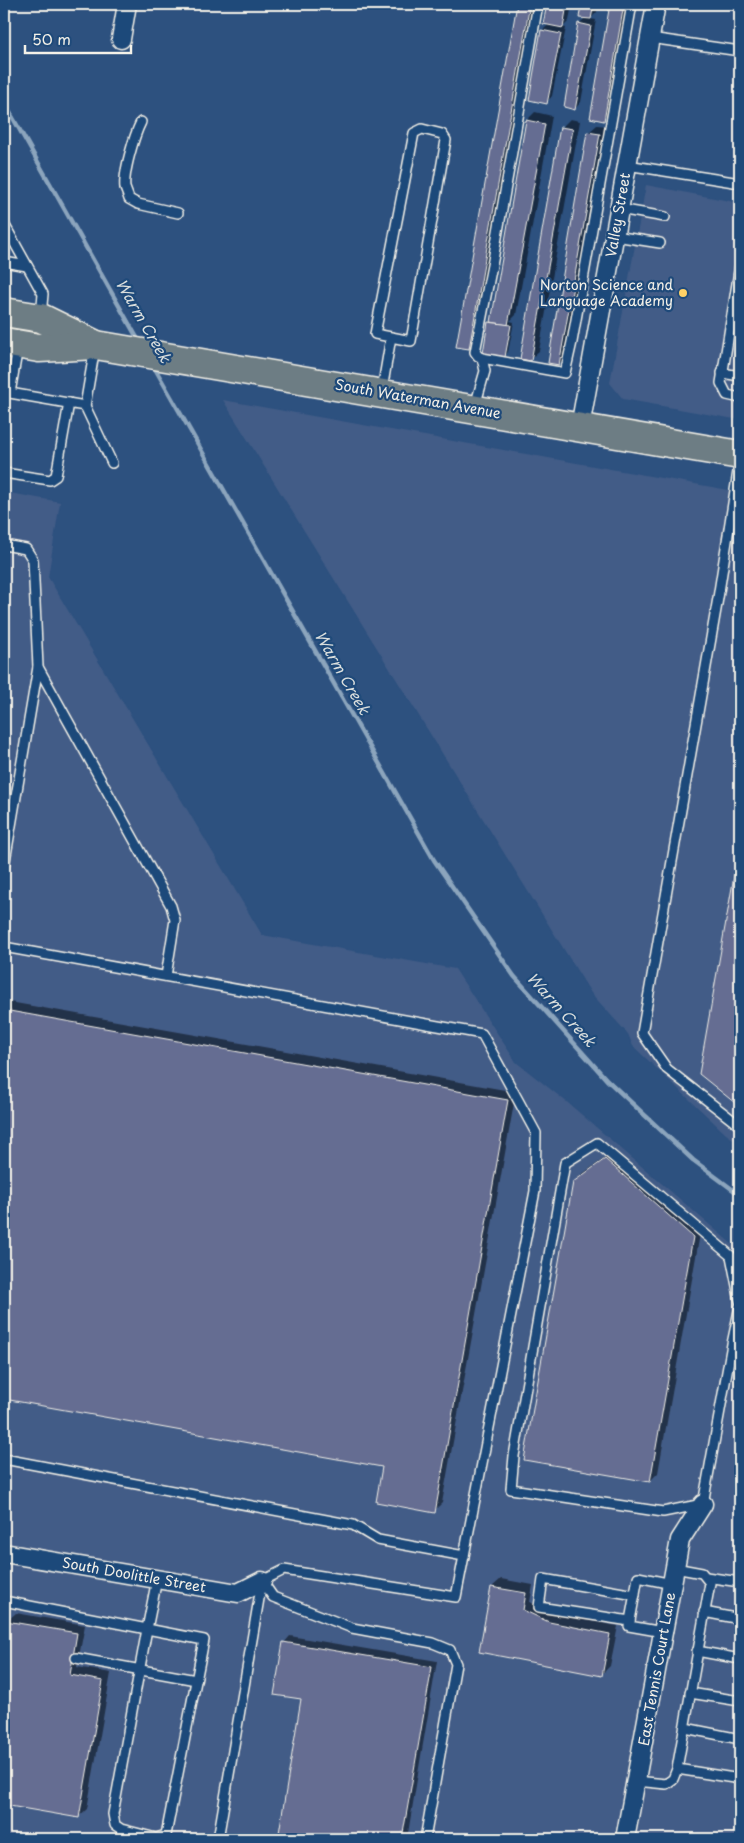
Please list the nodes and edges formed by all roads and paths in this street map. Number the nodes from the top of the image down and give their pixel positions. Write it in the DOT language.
graph roads {
  1 [pos="127,4"];
  2 [pos="538,4"];
  3 [pos="632,4"];
  4 [pos="656,4"];
  5 [pos="121,38"];
  6 [pos="650,38"];
  7 [pos="740,51"];
  8 [pos="141,122"];
  9 [pos="627,165"];
  10 [pos="740,183"];
  11 [pos="619,209"];
  12 [pos="178,213"];
  13 [pos="664,217"];
  14 [pos="4,224"];
  15 [pos="615,236"];
  16 [pos="660,243"];
  17 [pos="4,262"];
  18 [pos="740,265"];
  19 [pos="27,266"];
  20 [pos="4,312"];
  21 [pos="41,318"];
  22 [pos="391,337"];
  23 [pos="9,338"];
  24 [pos="96,345"];
  25 [pos="482,358"];
  26 [pos="722,373"];
  27 [pos="740,376"];
  28 [pos="382,392"];
  29 [pos="7,393"];
  30 [pos="740,398"];
  31 [pos="69,403"];
  32 [pos="85,406"];
  33 [pos="474,408"];
  34 [pos="580,427"];
  35 [pos="740,455"];
  36 [pos="740,459"];
  37 [pos="112,463"];
  38 [pos="4,473"];
  39 [pos="4,545"];
  40 [pos="38,667"];
  41 [pos="4,867"];
  42 [pos="4,947"];
  43 [pos="166,976"];
  44 [pos="740,1126"];
  45 [pos="740,1301"];
  46 [pos="740,1306"];
  47 [pos="736,1345"];
  48 [pos="4,1459"];
  49 [pos="703,1504"];
  50 [pos="740,1547"];
  51 [pos="740,1552"];
  52 [pos="4,1553"];
  53 [pos="464,1556"];
  54 [pos="674,1576"];
  55 [pos="706,1577"];
  56 [pos="157,1579"];
  57 [pos="262,1581"];
  58 [pos="740,1582"];
  59 [pos="635,1595"];
  60 [pos="4,1601"];
  61 [pos="704,1612"];
  62 [pos="740,1619"];
  63 [pos="630,1621"];
  64 [pos="147,1629"];
  65 [pos="663,1632"];
  66 [pos="698,1651"];
  67 [pos="76,1658"];
  68 [pos="740,1659"];
  69 [pos="140,1670"];
  70 [pos="196,1680"];
  71 [pos="690,1693"];
  72 [pos="740,1701"];
  73 [pos="685,1728"];
  74 [pos="740,1739"];
  75 [pos="677,1769"];
  76 [pos="740,1780"];
  77 [pos="636,1781"];
  78 [pos="218,1839"];
  79 [pos="425,1839"];
  80 [pos="626,1839"];
  1 -- 5 [label="street"];
  2 -- 25 [label="lane"];
  3 -- 25 [label="lane"];
  4 -- 6 [label="street, Valley Street"];
  6 -- 7 [label="lane"];
  6 -- 9 [label="street, Valley Street"];
  8 -- 12 [label="lane"];
  9 -- 10 [label="lane"];
  9 -- 11 [label="street, Valley Street"];
  11 -- 13 [label="lane"];
  11 -- 15 [label="street, Valley Street"];
  14 -- 19 [label="lane"];
  15 -- 16 [label="lane"];
  15 -- 34 [label="street, Valley Street"];
  17 -- 19 [label="lane"];
  18 -- 26 [label="lane"];
  19 -- 21 [label="lane"];
  20 -- 21 [label="main road, South Waterman Avenue"];
  21 -- 23 [label="main road"];
  21 -- 24 [label="main road, South Waterman Avenue"];
  22 -- 22 [label="lane"];
  22 -- 28 [label="lane"];
  23 -- 24 [label="main road, South Waterman Avenue"];
  23 -- 29 [label="lane"];
  24 -- 28 [label="main road, South Waterman Avenue"];
  24 -- 32 [label="lane"];
  25 -- 33 [label="lane"];
  26 -- 27 [label="lane"];
  26 -- 30 [label="lane"];
  28 -- 33 [label="main road, South Waterman Avenue"];
  29 -- 31 [label="lane"];
  31 -- 32 [label="lane"];
  31 -- 38 [label="lane"];
  32 -- 37 [label="lane"];
  33 -- 34 [label="main road, South Waterman Avenue"];
  34 -- 35 [label="main road, South Waterman Avenue"];
  36 -- 44 [label="lane"];
  39 -- 40 [label="lane"];
  40 -- 41 [label="lane"];
  40 -- 43 [label="lane"];
  42 -- 43 [label="lane"];
  43 -- 53 [label="lane"];
  45 -- 49 [label="lane"];
  46 -- 47 [label="lane"];
  47 -- 49 [label="lane"];
  48 -- 53 [label="lane"];
  49 -- 54 [label="street, East Tennis Court Lane"];
  50 -- 51 [label="lane"];
  52 -- 56 [label="street, South Doolittle Street"];
  53 -- 57 [label="lane"];
  54 -- 55 [label="lane"];
  54 -- 59 [label="lane"];
  54 -- 65 [label="street, East Tennis Court Lane"];
  55 -- 58 [label="lane"];
  55 -- 61 [label="lane"];
  56 -- 57 [label="street, South Doolittle Street"];
  56 -- 64 [label="lane"];
  57 -- 78 [label="lane"];
  57 -- 79 [label="lane"];
  59 -- 63 [label="lane"];
  59 -- 63 [label="lane"];
  60 -- 64 [label="lane"];
  61 -- 62 [label="lane"];
  61 -- 66 [label="lane"];
  63 -- 65 [label="lane"];
  64 -- 69 [label="lane"];
  64 -- 70 [label="lane"];
  65 -- 77 [label="street, East Tennis Court Lane"];
  66 -- 68 [label="lane"];
  66 -- 71 [label="lane"];
  67 -- 69 [label="lane"];
  69 -- 70 [label="lane"];
  69 -- 70 [label="lane"];
  71 -- 72 [label="lane"];
  71 -- 73 [label="lane"];
  73 -- 74 [label="lane"];
  73 -- 75 [label="lane"];
  75 -- 76 [label="lane"];
  75 -- 77 [label="lane"];
  77 -- 80 [label="street, East Tennis Court Lane"];
}
